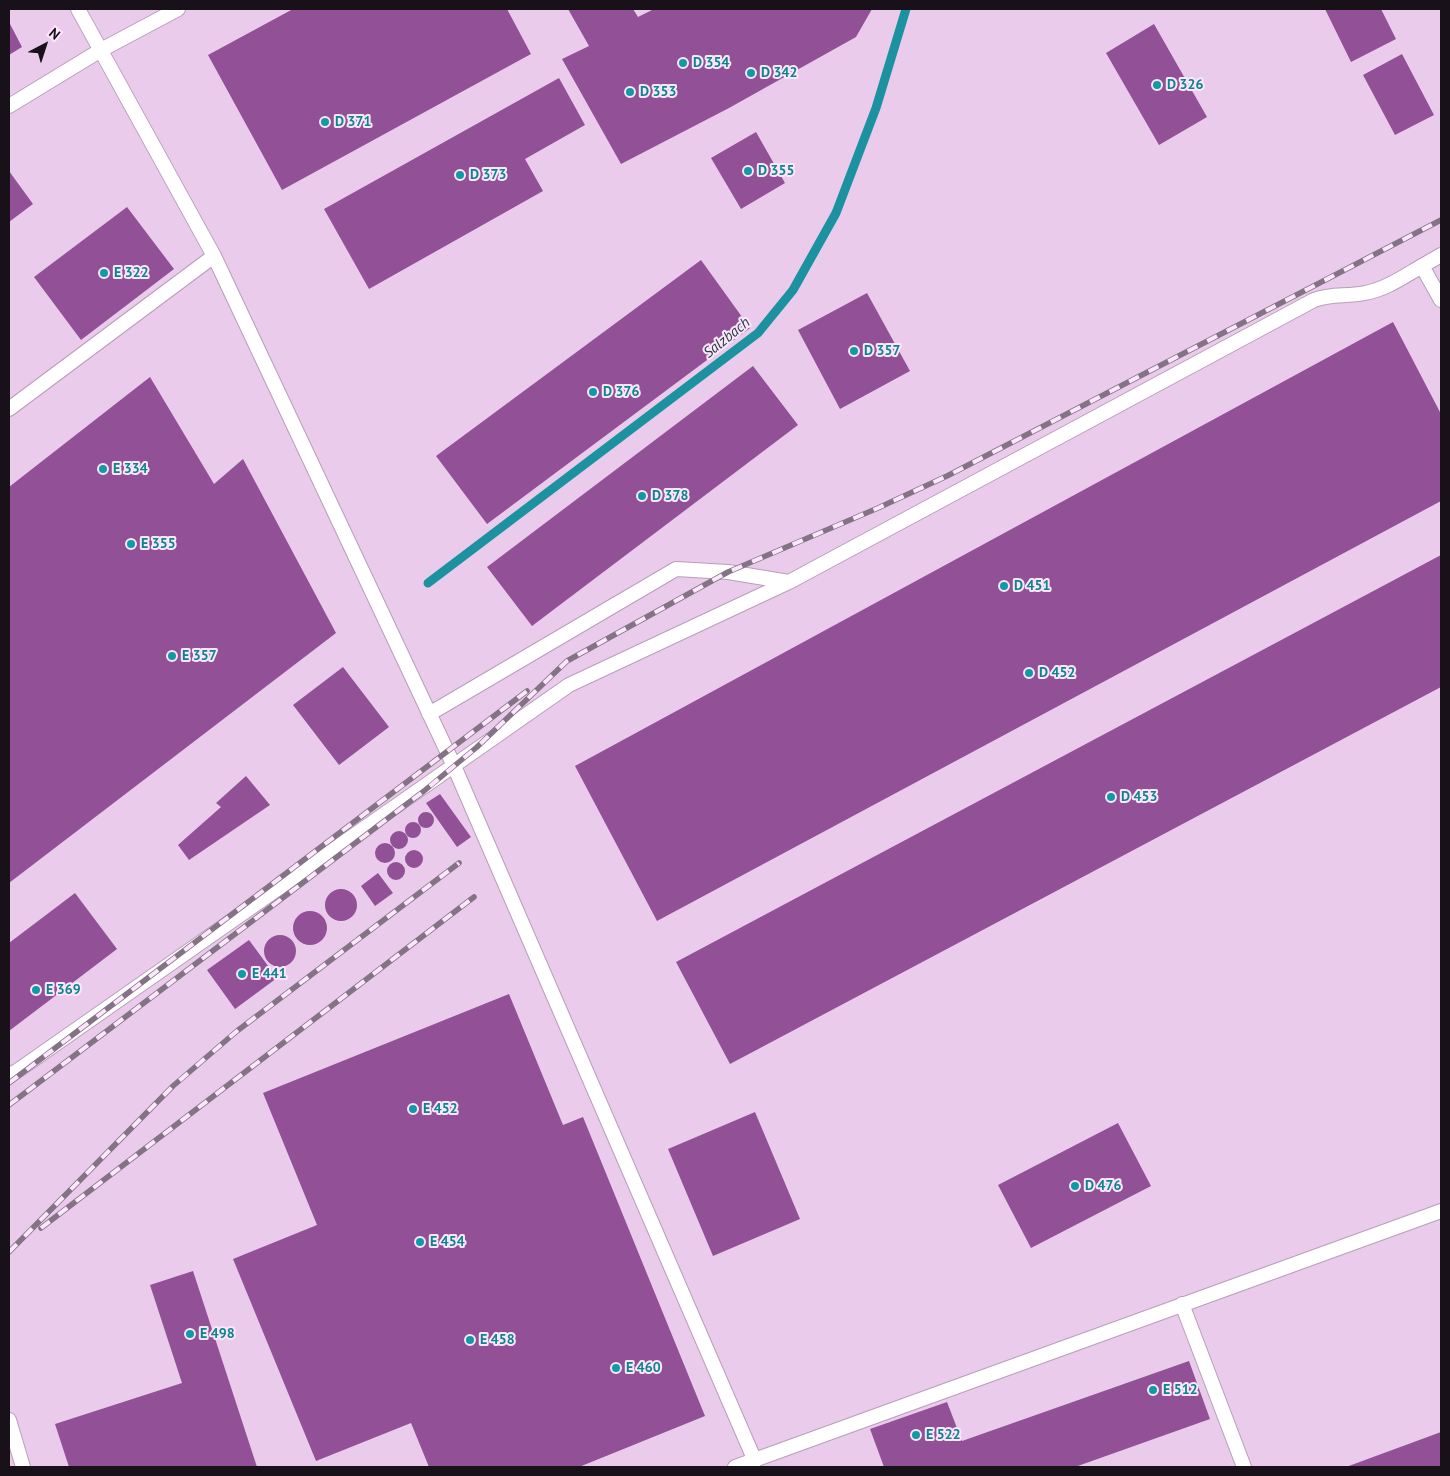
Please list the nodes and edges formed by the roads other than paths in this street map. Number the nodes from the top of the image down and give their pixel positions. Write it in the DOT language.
graph roads {
  1 [pos="78,9"];
  2 [pos="178,9"];
  3 [pos="101,50"];
  4 [pos="9,106"];
  5 [pos="1441,255"];
  6 [pos="214,256"];
  7 [pos="1422,266"];
  8 [pos="1441,300"];
  9 [pos="9,409"];
  10 [pos="789,582"];
  11 [pos="429,714"];
  12 [pos="454,766"];
  13 [pos="9,1075"];
  14 [pos="1441,1210"];
  15 [pos="1182,1304"];
  16 [pos="9,1420"];
  17 [pos="755,1461"];
  18 [pos="23,1467"];
  19 [pos="735,1467"];
  20 [pos="1244,1467"];
  1 -- 3 [label="lane"];
  2 -- 3 [label="lane"];
  3 -- 4 [label="lane"];
  3 -- 6 [label="lane"];
  5 -- 7 [label="lane"];
  6 -- 9 [label="lane"];
  6 -- 11 [label="lane"];
  7 -- 8 [label="lane"];
  7 -- 10 [label="lane"];
  10 -- 11 [label="lane"];
  10 -- 12 [label="lane"];
  11 -- 12 [label="lane"];
  12 -- 13 [label="lane"];
  12 -- 17 [label="lane"];
  14 -- 15 [label="lane"];
  15 -- 17 [label="lane"];
  15 -- 20 [label="lane"];
  16 -- 18 [label="lane"];
  17 -- 19 [label="lane"];
}
